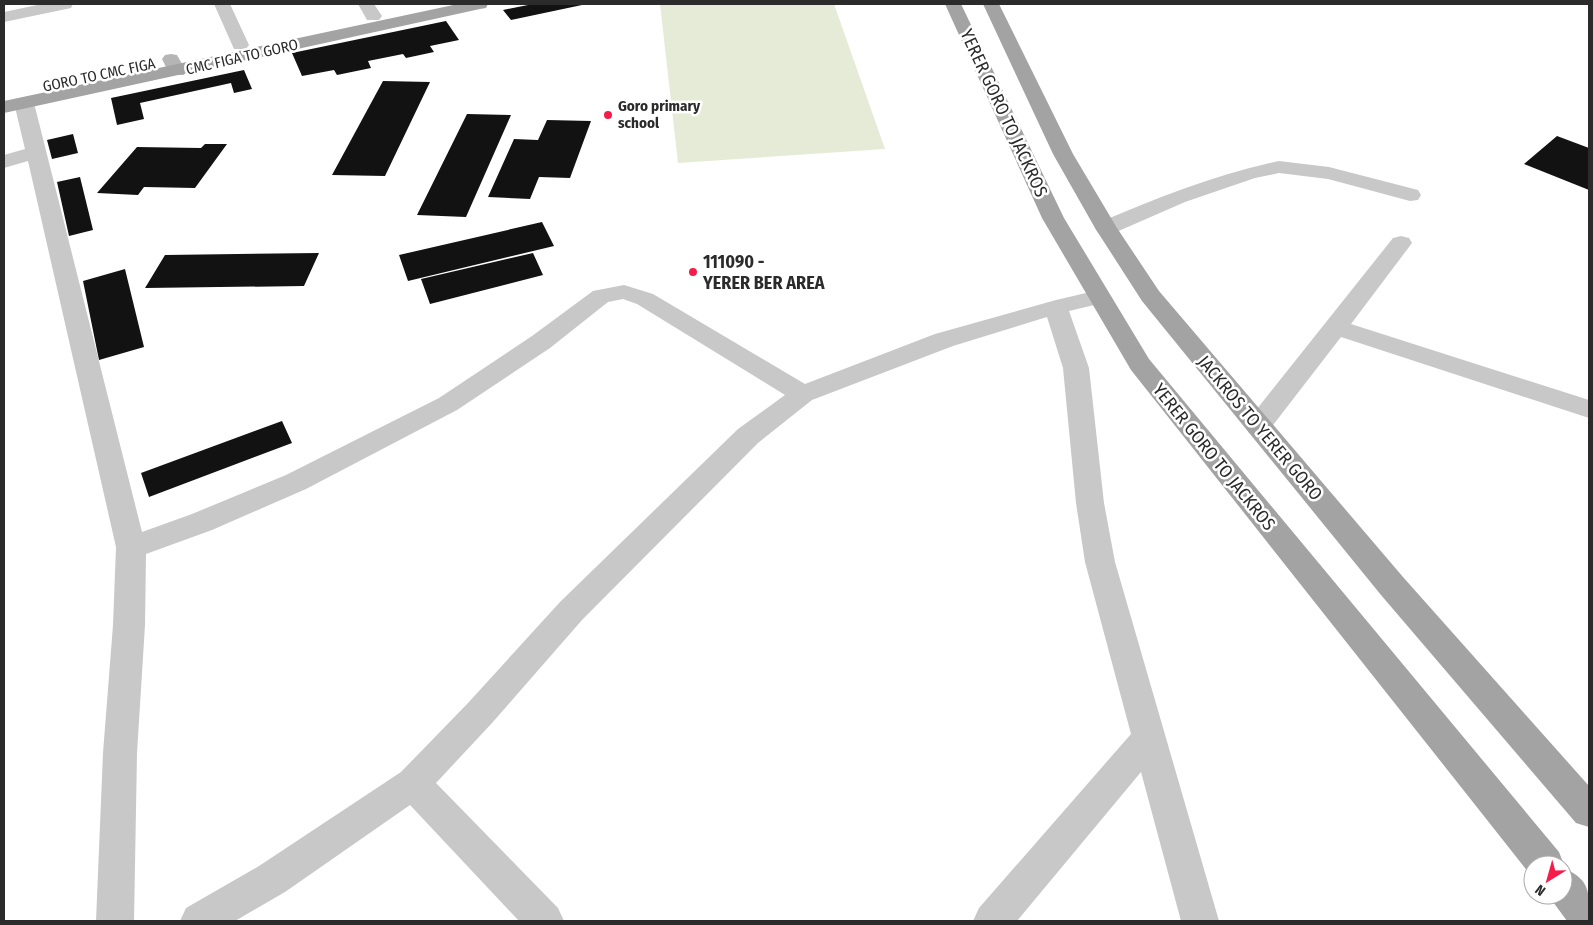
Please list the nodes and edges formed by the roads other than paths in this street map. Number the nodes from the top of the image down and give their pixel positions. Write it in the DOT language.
graph roads {
  1 [pos="65,4"];
  2 [pos="222,4"];
  3 [pos="429,4"];
  4 [pos="480,4"];
  5 [pos="953,4"];
  6 [pos="991,4"];
  7 [pos="370,10"];
  8 [pos="4,17"];
  9 [pos="240,45"];
  10 [pos="174,65"];
  11 [pos="10,102"];
  12 [pos="36,152"];
  13 [pos="4,162"];
  14 [pos="1410,195"];
  15 [pos="1106,228"];
  16 [pos="1401,243"];
  17 [pos="1099,298"];
  18 [pos="1056,307"];
  19 [pos="1336,327"];
  20 [pos="804,394"];
  21 [pos="1589,409"];
  22 [pos="1258,426"];
  23 [pos="130,547"];
  24 [pos="1148,739"];
  25 [pos="413,783"];
  26 [pos="1589,811"];
  27 [pos="1538,855"];
  28 [pos="1573,898"];
  29 [pos="1589,918"];
  30 [pos="115,921"];
  31 [pos="199,921"];
  32 [pos="545,921"];
  33 [pos="992,921"];
  34 [pos="1200,921"];
  1 -- 8 [label="street"];
  2 -- 9 [label="street"];
  3 -- 7 [label="main road, GORO TO CMC FIGA"];
  4 -- 10 [label="main road, CMC FIGA TO GORO"];
  5 -- 17 [label="main road, YERER GORO TO JACKROS"];
  6 -- 15 [label="main road, JACKROS TO YERER GORO"];
  7 -- 9 [label="main road, GORO TO CMC FIGA"];
  9 -- 10 [label="main road, GORO TO CMC FIGA"];
  10 -- 11 [label="main road, CMC FIGA TO GORO"];
  11 -- 12 [label="street"];
  12 -- 13 [label="street"];
  12 -- 23 [label="street"];
  14 -- 15 [label="street"];
  15 -- 22 [label="main road, JACKROS TO YERER GORO"];
  16 -- 19 [label="street"];
  17 -- 18 [label="street"];
  17 -- 27 [label="main road, YERER GORO TO JACKROS"];
  18 -- 20 [label="street"];
  18 -- 24 [label="street"];
  19 -- 21 [label="street"];
  19 -- 22 [label="street"];
  20 -- 23 [label="street"];
  20 -- 25 [label="street"];
  22 -- 26 [label="main road, JACKROS TO YERER GORO"];
  23 -- 30 [label="street"];
  24 -- 33 [label="street"];
  24 -- 34 [label="street"];
  25 -- 31 [label="street"];
  25 -- 32 [label="street"];
  28 -- 29 [label="main road"];
}
